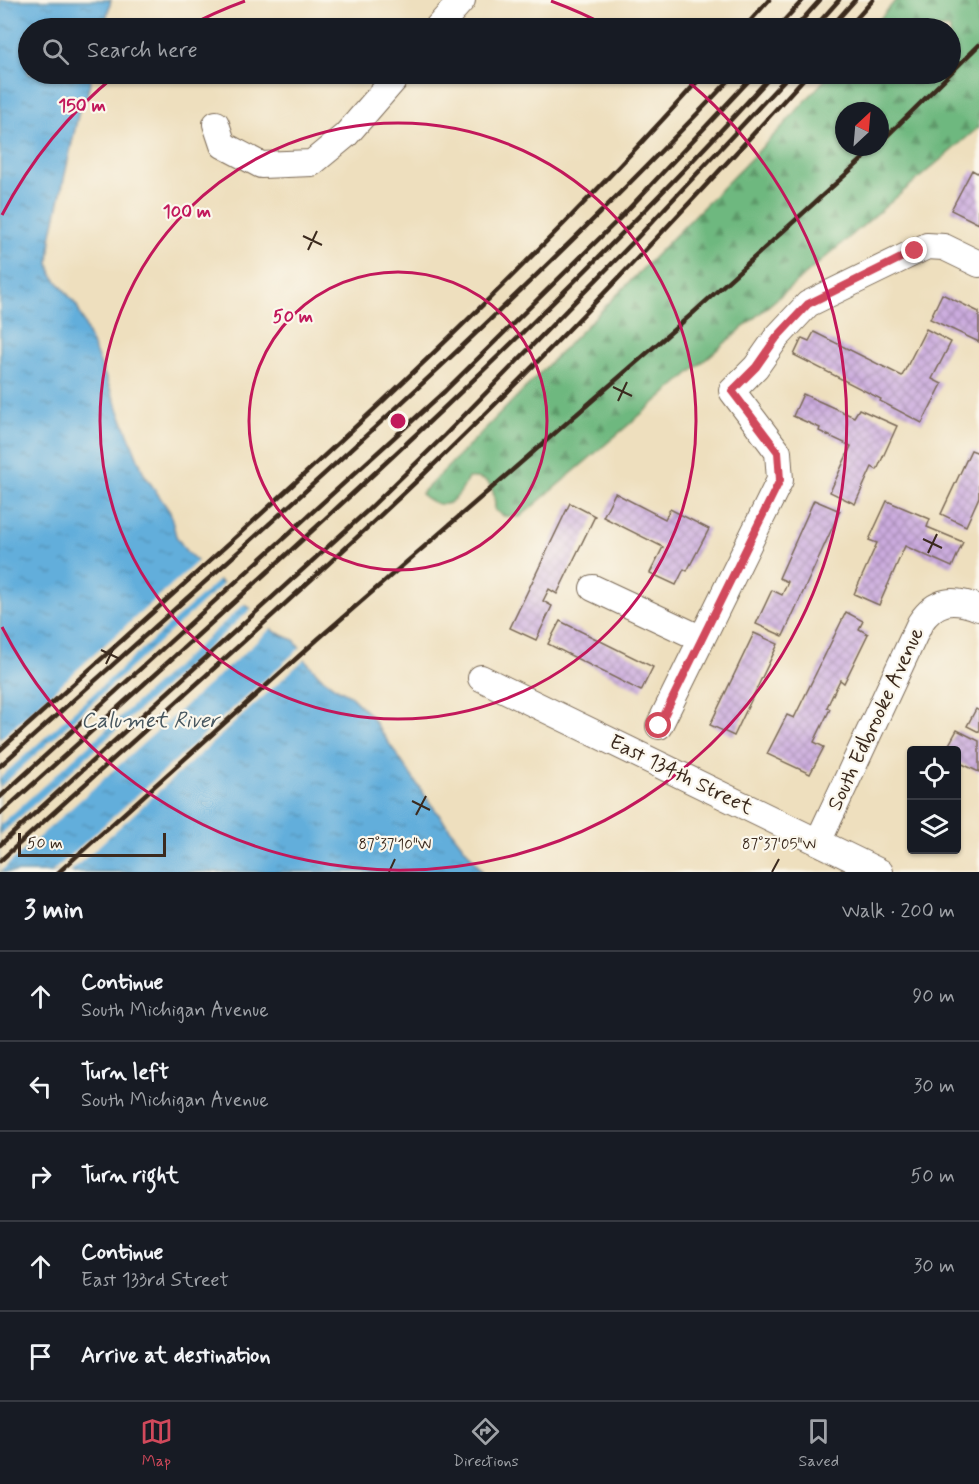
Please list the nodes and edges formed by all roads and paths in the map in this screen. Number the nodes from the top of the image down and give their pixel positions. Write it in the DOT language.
graph roads {
  1 [pos="462,0"];
  2 [pos="446,18"];
  3 [pos="390,84"];
  4 [pos="216,124"];
  5 [pos="979,264"];
  6 [pos="593,588"];
  7 [pos="979,606"];
  8 [pos="702,639"];
  9 [pos="481,678"];
  10 [pos="659,726"];
  11 [pos="818,842"];
  12 [pos="880,872"];
  1 -- 2 [label="street"];
  3 -- 4 [label="street"];
  5 -- 8 [label="street"];
  6 -- 8 [label="street"];
  7 -- 11 [label="street, South Edbrooke Avenue"];
  8 -- 10 [label="street"];
  9 -- 11 [label="street, East 134th Street"];
  11 -- 12 [label="street, East 134th Street"];
}
